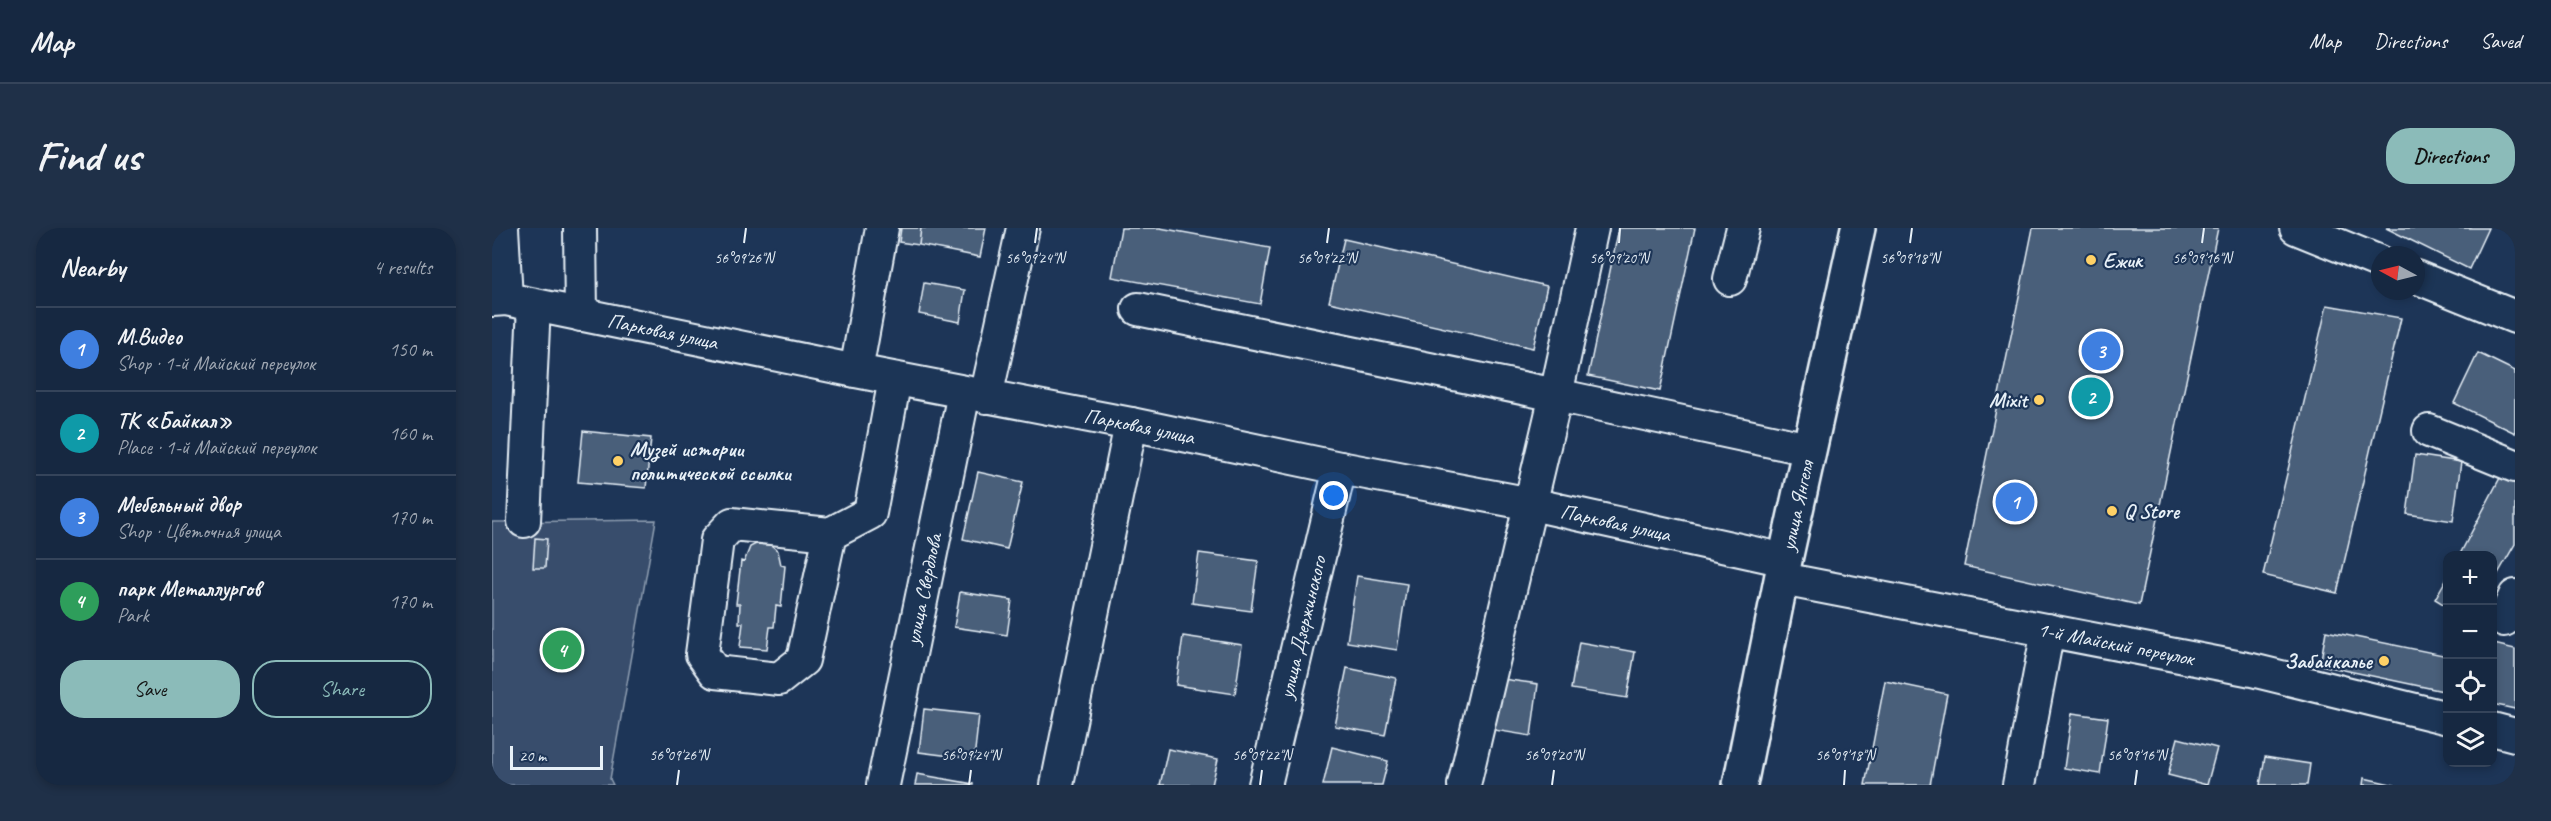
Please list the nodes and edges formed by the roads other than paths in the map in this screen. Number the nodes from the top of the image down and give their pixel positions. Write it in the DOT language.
graph roads {
  1 [pos="502,228"];
  2 [pos="580,228"];
  3 [pos="882,228"];
  4 [pos="1023,228"];
  5 [pos="1592,228"];
  6 [pos="1743,228"];
  7 [pos="1858,228"];
  8 [pos="2296,228"];
  9 [pos="2371,258"];
  10 [pos="1730,279"];
  11 [pos="2425,281"];
  12 [pos="511,301"];
  13 [pos="1138,309"];
  14 [pos="581,315"];
  15 [pos="2515,317"];
  16 [pos="856,371"];
  17 [pos="895,379"];
  18 [pos="975,395"];
  19 [pos="1556,395"];
  20 [pos="1131,424"];
  21 [pos="2429,431"];
  22 [pos="1809,449"];
  23 [pos="2515,466"];
  24 [pos="1340,468"];
  25 [pos="1531,504"];
  26 [pos="524,521"];
  27 [pos="830,534"];
  28 [pos="1783,569"];
  29 [pos="2048,630"];
  30 [pos="2443,717"];
  31 [pos="2497,730"];
  32 [pos="2515,735"];
  33 [pos="883,785"];
  34 [pos="1057,785"];
  35 [pos="1265,785"];
  36 [pos="1464,785"];
  37 [pos="1740,785"];
  38 [pos="2019,785"];
  1 -- 12 [label="street"];
  2 -- 14 [label="street"];
  3 -- 16 [label="street"];
  4 -- 18 [label="street, улица Свердлова"];
  5 -- 19 [label="street"];
  6 -- 10 [label="street"];
  7 -- 22 [label="main road, улица Янгеля"];
  8 -- 9 [label="street"];
  11 -- 15 [label="street"];
  12 -- 14 [label="street, Парковая улица"];
  12 -- 26 [label="street"];
  13 -- 19 [label="street"];
  14 -- 16 [label="street, Парковая улица"];
  16 -- 17 [label="street, Парковая улица"];
  17 -- 18 [label="street, Парковая улица"];
  17 -- 27 [label="street"];
  18 -- 20 [label="street, Парковая улица"];
  18 -- 33 [label="street, улица Свердлова"];
  19 -- 22 [label="street"];
  19 -- 25 [label="street"];
  20 -- 24 [label="street, Парковая улица"];
  20 -- 34 [label="street"];
  21 -- 23 [label="street"];
  22 -- 28 [label="main road, улица Янгеля"];
  24 -- 25 [label="street, Парковая улица"];
  24 -- 35 [label="street, улица Дзержинского"];
  25 -- 28 [label="street, Парковая улица"];
  25 -- 36 [label="street"];
  27 -- 27 [label="street"];
  28 -- 29 [label="street, 1-й Майский переулок"];
  28 -- 37 [label="main road, улица Янгеля"];
  29 -- 30 [label="street, 1-й Майский переулок"];
  29 -- 38 [label="street"];
  31 -- 32 [label="street"];
}
